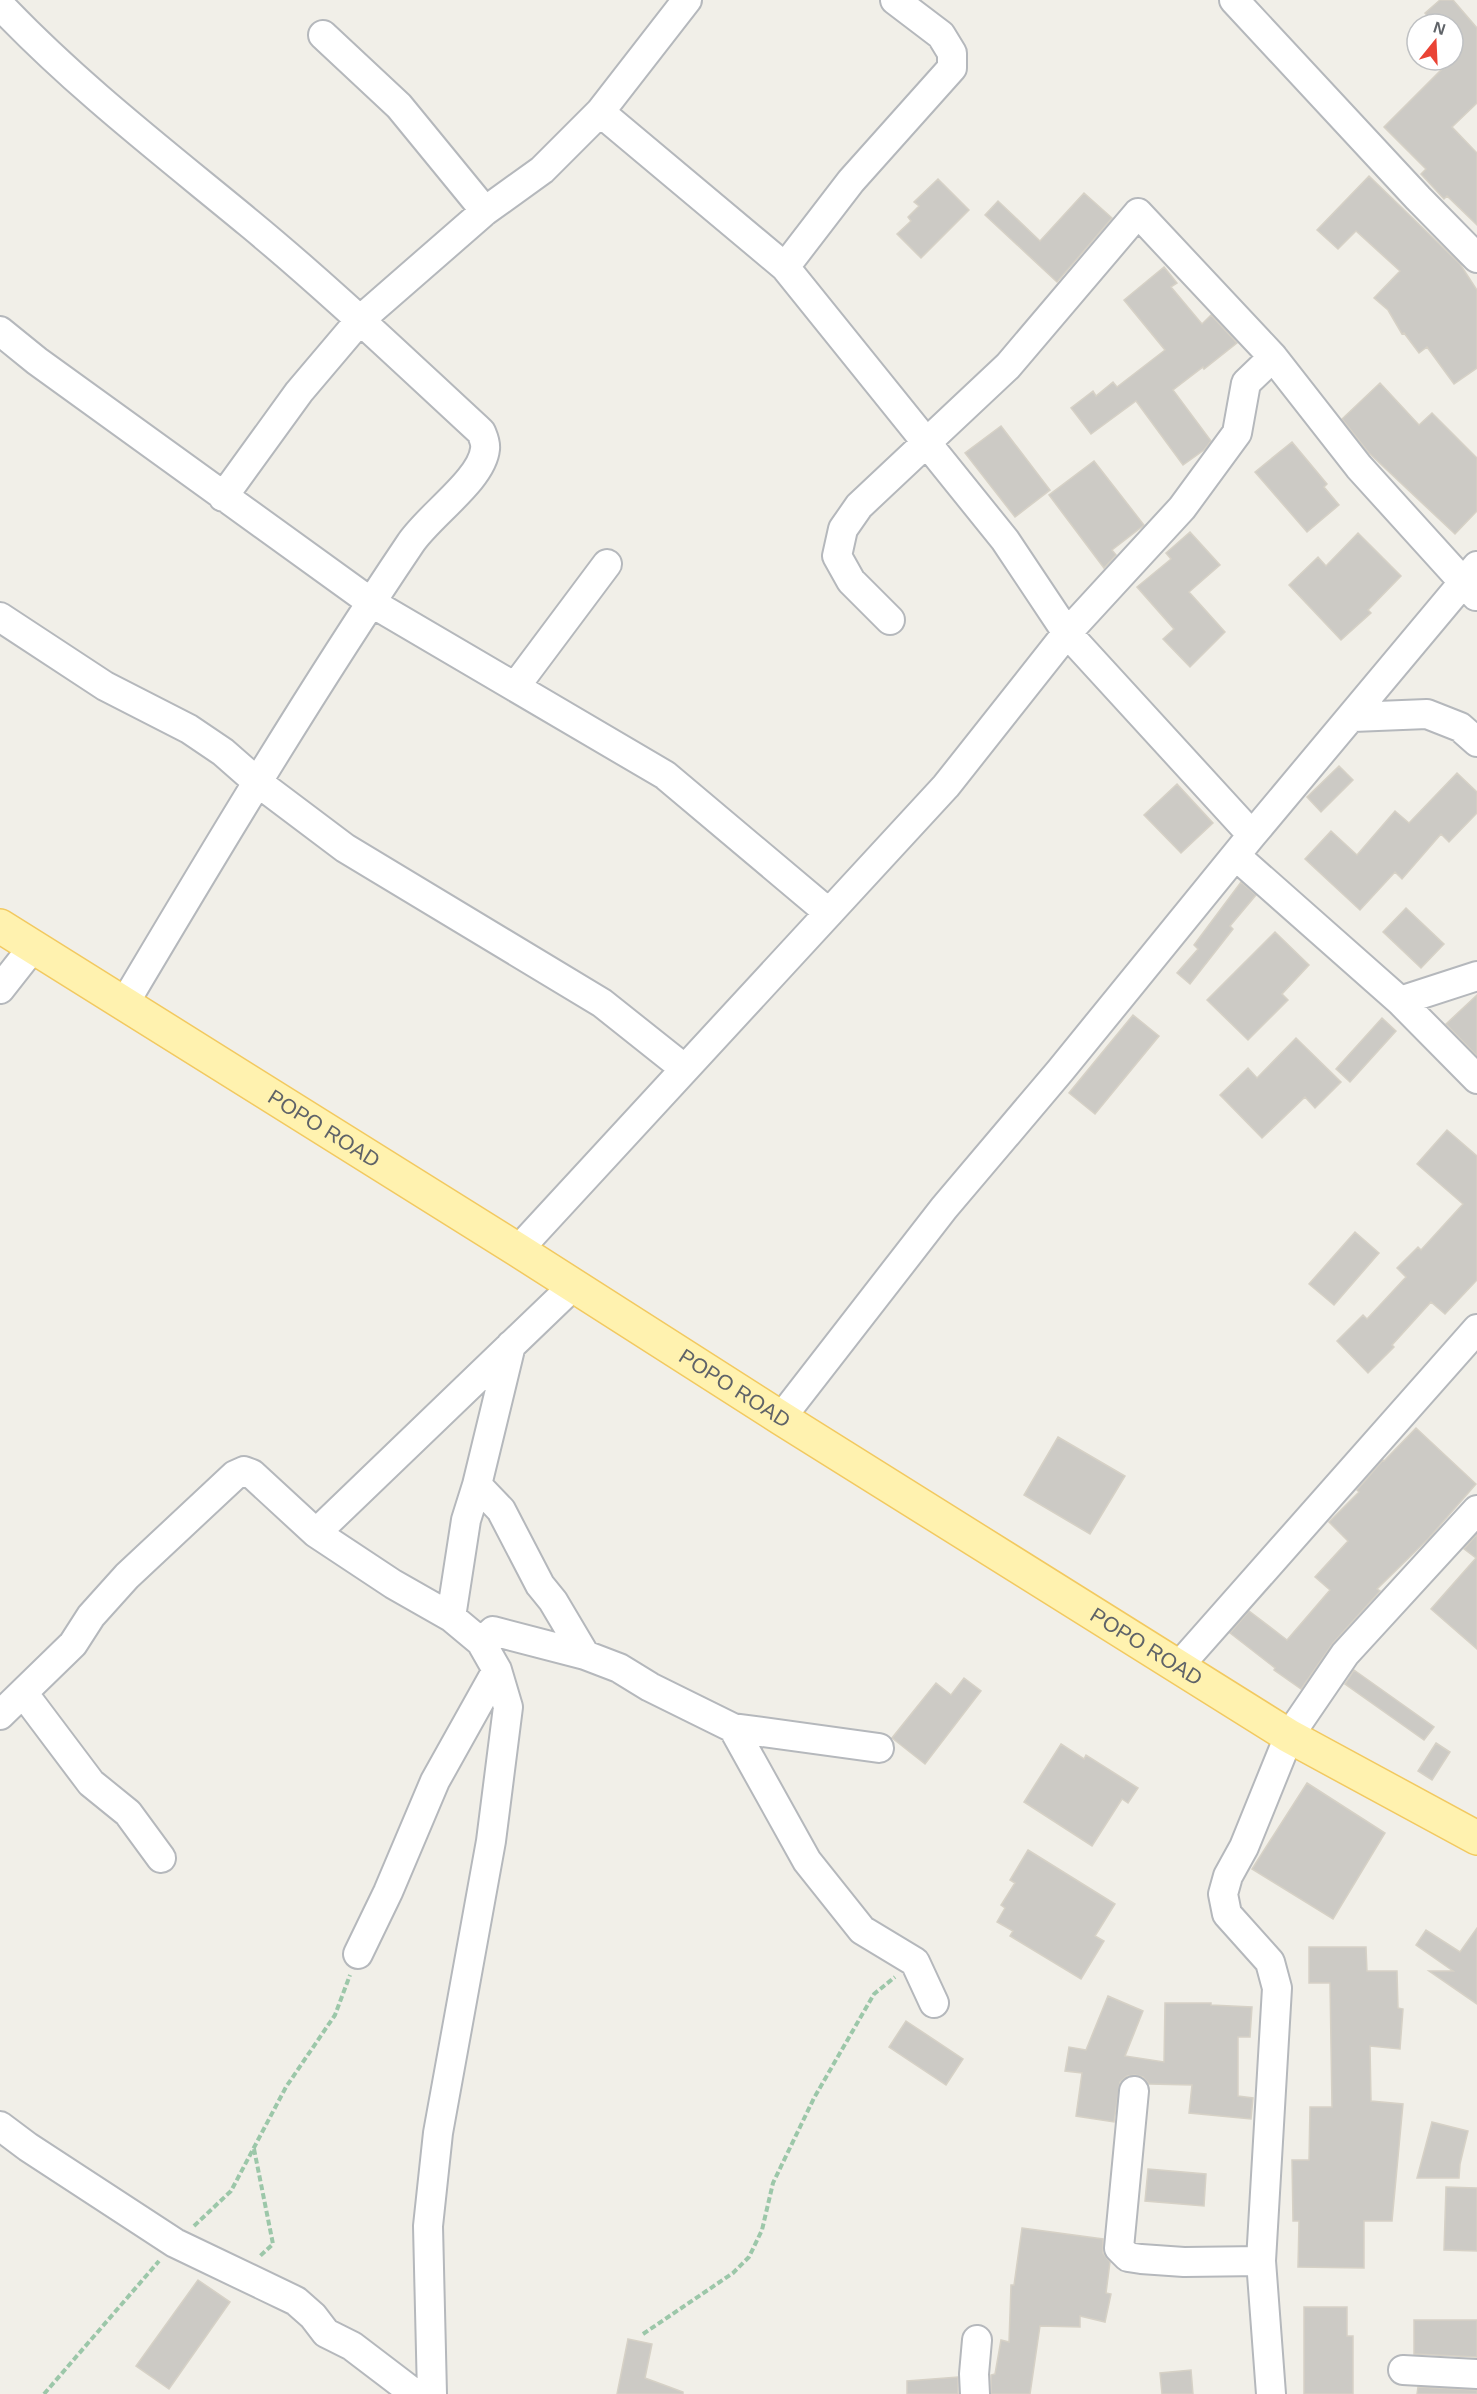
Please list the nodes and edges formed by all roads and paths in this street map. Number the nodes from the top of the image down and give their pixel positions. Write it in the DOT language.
graph roads {
  1 [pos="687,0"];
  2 [pos="895,0"];
  3 [pos="1234,0"];
  4 [pos="0,4"];
  5 [pos="323,35"];
  6 [pos="600,112"];
  7 [pos="485,211"];
  8 [pos="1477,258"];
  9 [pos="785,267"];
  10 [pos="360,320"];
  11 [pos="0,331"];
  12 [pos="1274,357"];
  13 [pos="925,443"];
  14 [pos="223,497"];
  15 [pos="607,564"];
  16 [pos="1473,582"];
  17 [pos="372,603"];
  18 [pos="0,617"];
  19 [pos="891,620"];
  20 [pos="1067,633"];
  21 [pos="515,687"];
  22 [pos="1353,717"];
  23 [pos="1477,742"];
  24 [pos="256,781"];
  25 [pos="1244,846"];
  26 [pos="829,913"];
  27 [pos="0,926"];
  28 [pos="33,946"];
  29 [pos="1477,976"];
  30 [pos="0,989"];
  31 [pos="1400,1001"];
  32 [pos="124,1004"];
  33 [pos="685,1069"];
  34 [pos="1477,1079"];
  35 [pos="518,1250"];
  36 [pos="574,1285"];
  37 [pos="1477,1329"];
  38 [pos="511,1345"];
  39 [pos="781,1418"];
  40 [pos="477,1485"];
  41 [pos="1477,1510"];
  42 [pos="316,1533"];
  43 [pos="451,1617"];
  44 [pos="481,1642"];
  45 [pos="585,1655"];
  46 [pos="1178,1667"];
  47 [pos="497,1670"];
  48 [pos="24,1694"];
  49 [pos="0,1715"];
  50 [pos="733,1728"];
  51 [pos="1289,1736"];
  52 [pos="879,1748"];
  53 [pos="1477,1838"];
  54 [pos="161,1857"];
  55 [pos="358,1954"];
  56 [pos="915,1962"];
  57 [pos="934,2003"];
  58 [pos="1134,2091"];
  59 [pos="0,2126"];
  60 [pos="254,2149"];
  61 [pos="175,2243"];
  62 [pos="1261,2261"];
  63 [pos="242,2275"];
  64 [pos="643,2334"];
  65 [pos="977,2340"];
  66 [pos="1402,2370"];
  67 [pos="1477,2374"];
  68 [pos="44,2394"];
  69 [pos="415,2394"];
  70 [pos="432,2394"];
  71 [pos="975,2394"];
  72 [pos="1271,2394"];
  1 -- 6 [label="street"];
  2 -- 9 [label="street"];
  3 -- 8 [label="street"];
  4 -- 10 [label="street"];
  5 -- 7 [label="street"];
  6 -- 7 [label="street"];
  6 -- 9 [label="street"];
  7 -- 10 [label="street"];
  9 -- 13 [label="street"];
  10 -- 14 [label="street"];
  10 -- 17 [label="street"];
  11 -- 14 [label="street"];
  12 -- 13 [label="street"];
  12 -- 16 [label="street"];
  12 -- 20 [label="street"];
  13 -- 19 [label="street"];
  13 -- 20 [label="street"];
  14 -- 17 [label="street"];
  15 -- 21 [label="street"];
  16 -- 22 [label="street"];
  17 -- 21 [label="street"];
  17 -- 24 [label="street"];
  18 -- 24 [label="street"];
  20 -- 25 [label="street"];
  20 -- 26 [label="street"];
  21 -- 26 [label="street"];
  22 -- 23 [label="street"];
  22 -- 25 [label="street"];
  24 -- 32 [label="street"];
  24 -- 33 [label="street"];
  25 -- 31 [label="street"];
  25 -- 39 [label="street"];
  26 -- 33 [label="street"];
  27 -- 28 [label="main road, POPO ROAD"];
  28 -- 30 [label="street"];
  28 -- 32 [label="main road, POPO ROAD"];
  29 -- 31 [label="street"];
  31 -- 34 [label="street"];
  32 -- 35 [label="main road, POPO ROAD"];
  33 -- 35 [label="street"];
  35 -- 36 [label="main road, POPO ROAD"];
  36 -- 38 [label="street"];
  36 -- 39 [label="main road, POPO ROAD"];
  37 -- 46 [label="street"];
  38 -- 40 [label="street"];
  38 -- 42 [label="street"];
  39 -- 46 [label="main road, POPO ROAD"];
  40 -- 43 [label="street"];
  40 -- 45 [label="street"];
  41 -- 51 [label="street"];
  42 -- 43 [label="street"];
  42 -- 48 [label="street"];
  43 -- 44 [label="street"];
  44 -- 45 [label="street"];
  44 -- 47 [label="street"];
  45 -- 50 [label="street"];
  46 -- 51 [label="main road, POPO ROAD"];
  47 -- 55 [label="street"];
  47 -- 70 [label="street"];
  48 -- 49 [label="street"];
  48 -- 54 [label="street"];
  50 -- 52 [label="street"];
  50 -- 56 [label="street"];
  51 -- 53 [label="main road, POPO ROAD"];
  51 -- 62 [label="street"];
  55 -- 60 [label="path"];
  56 -- 57 [label="street"];
  56 -- 64 [label="path"];
  58 -- 62 [label="street"];
  59 -- 61 [label="street"];
  60 -- 61 [label="path"];
  60 -- 63 [label="path"];
  61 -- 63 [label="street"];
  61 -- 68 [label="path"];
  62 -- 72 [label="street"];
  63 -- 69 [label="street"];
  65 -- 71 [label="street"];
  66 -- 67 [label="street"];
}
